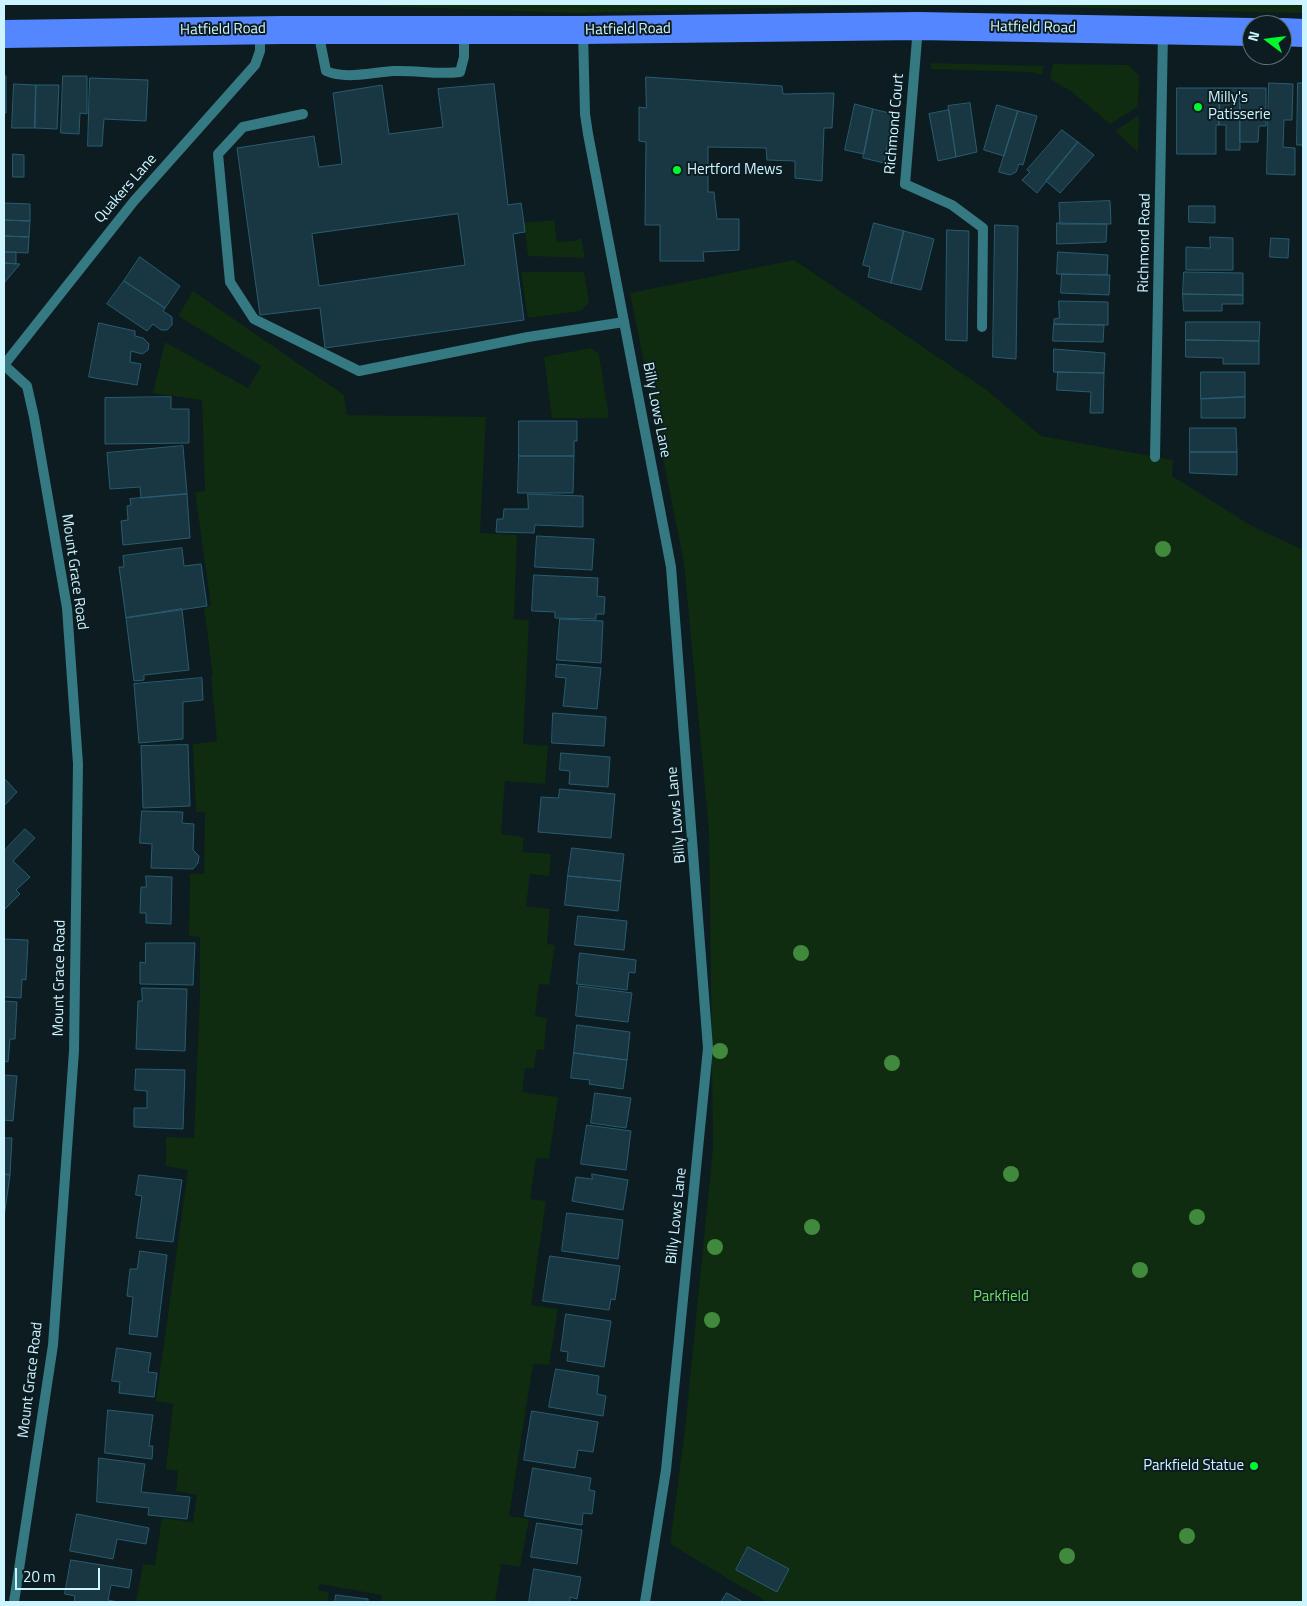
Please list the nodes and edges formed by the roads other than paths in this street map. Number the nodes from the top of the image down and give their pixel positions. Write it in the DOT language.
graph roads {
  1 [pos="918,26"];
  2 [pos="318,29"];
  3 [pos="464,29"];
  4 [pos="1163,29"];
  5 [pos="260,30"];
  6 [pos="583,30"];
  7 [pos="1242,32"];
  8 [pos="4,34"];
  9 [pos="303,114"];
  10 [pos="624,322"];
  11 [pos="982,327"];
  12 [pos="4,365"];
  13 [pos="1155,457"];
  14 [pos="14,1602"];
  15 [pos="645,1602"];
  1 -- 4 [label="main road, Hatfield Road"];
  1 -- 6 [label="main road, Hatfield Road"];
  1 -- 11 [label="street, Richmond Court"];
  2 -- 3 [label="main road, Hatfield Road"];
  2 -- 3 [label="street"];
  2 -- 5 [label="main road, Hatfield Road"];
  3 -- 6 [label="main road, Hatfield Road"];
  4 -- 7 [label="main road, Hatfield Road"];
  4 -- 13 [label="street, Richmond Road"];
  5 -- 8 [label="main road, Hatfield Road"];
  5 -- 12 [label="street, Quakers Lane"];
  6 -- 10 [label="street, Billy Lows Lane"];
  9 -- 10 [label="street"];
  10 -- 15 [label="street, Billy Lows Lane"];
  12 -- 14 [label="street, Mount Grace Road"];
}
